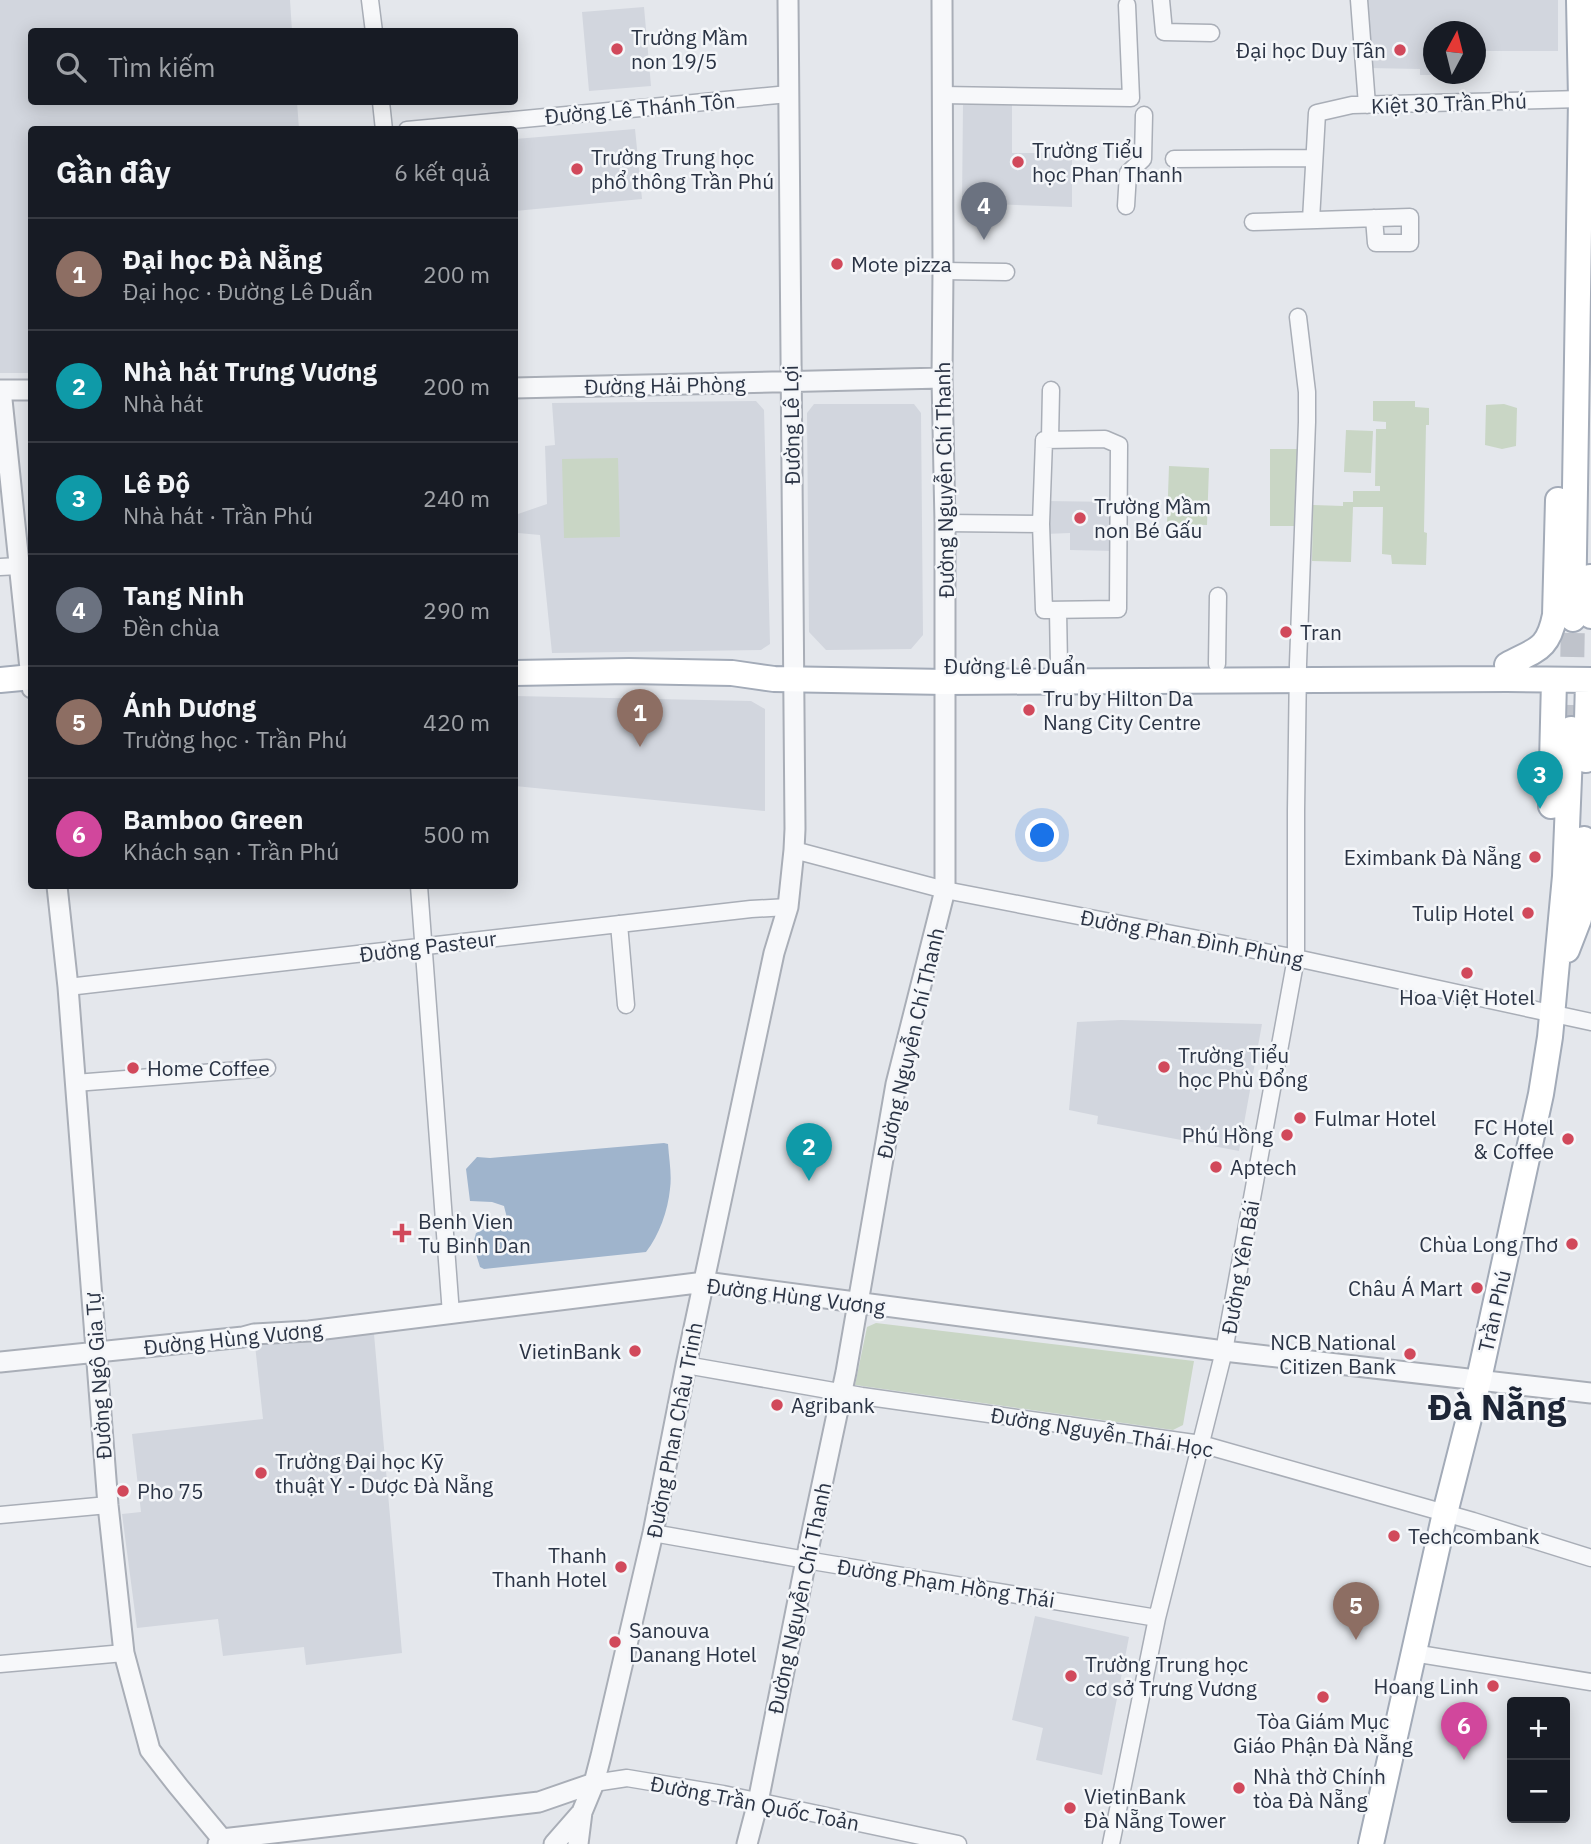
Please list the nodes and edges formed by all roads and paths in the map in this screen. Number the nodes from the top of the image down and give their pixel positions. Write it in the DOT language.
graph roads {
  1 [pos="370,0"];
  2 [pos="788,0"];
  3 [pos="942,0"];
  4 [pos="1161,0"];
  5 [pos="1359,0"];
  6 [pos="1579,0"];
  7 [pos="1127,5"];
  8 [pos="374,28"];
  9 [pos="1211,33"];
  10 [pos="789,94"];
  11 [pos="942,95"];
  12 [pos="1581,99"];
  13 [pos="381,105"];
  14 [pos="1367,106"];
  15 [pos="1144,115"];
  16 [pos="384,126"];
  17 [pos="449,126"];
  18 [pos="1314,158"];
  19 [pos="1174,159"];
  20 [pos="1126,206"];
  21 [pos="1374,218"];
  22 [pos="1311,220"];
  23 [pos="1253,222"];
  24 [pos="943,271"];
  25 [pos="1006,272"];
  26 [pos="1578,304"];
  27 [pos="1298,317"];
  28 [pos="942,378"];
  29 [pos="791,381"];
  30 [pos="518,388"];
  31 [pos="1591,389"];
  32 [pos="1,390"];
  33 [pos="28,390"];
  34 [pos="1051,390"];
  35 [pos="1047,439"];
  36 [pos="945,523"];
  37 [pos="1041,524"];
  38 [pos="1591,538"];
  39 [pos="9,567"];
  40 [pos="1217,596"];
  41 [pos="1058,610"];
  42 [pos="1582,617"];
  43 [pos="1217,664"];
  44 [pos="28,665"];
  45 [pos="1059,666"];
  46 [pos="794,672"];
  47 [pos="1298,672"];
  48 [pos="1507,672"];
  49 [pos="518,673"];
  50 [pos="946,674"];
  51 [pos="1590,675"];
  52 [pos="0,680"];
  53 [pos="1554,680"];
  54 [pos="28,681"];
  55 [pos="1590,712"];
  56 [pos="1562,724"];
  57 [pos="794,850"];
  58 [pos="57,889"];
  59 [pos="419,889"];
  60 [pos="945,890"];
  61 [pos="788,907"];
  62 [pos="619,924"];
  63 [pos="423,947"];
  64 [pos="1296,958"];
  65 [pos="1555,984"];
  66 [pos="68,987"];
  67 [pos="626,1005"];
  68 [pos="1552,1014"];
  69 [pos="1591,1022"];
  70 [pos="267,1068"];
  71 [pos="75,1083"];
  72 [pos="705,1282"];
  73 [pos="859,1303"];
  74 [pos="451,1314"];
  75 [pos="1224,1351"];
  76 [pos="97,1353"];
  77 [pos="0,1362"];
  78 [pos="686,1365"];
  79 [pos="1479,1379"];
  80 [pos="842,1392"];
  81 [pos="1591,1392"];
  82 [pos="1200,1444"];
  83 [pos="108,1505"];
  84 [pos="1445,1513"];
  85 [pos="0,1515"];
  86 [pos="653,1533"];
  87 [pos="1591,1558"];
  88 [pos="806,1560"];
  89 [pos="1157,1618"];
  90 [pos="124,1653"];
  91 [pos="1413,1653"];
  92 [pos="0,1664"];
  93 [pos="1591,1682"];
  94 [pos="594,1783"];
  95 [pos="758,1802"];
  96 [pos="582,1812"];
  97 [pos="220,1841"];
  98 [pos="925,1841"];
  99 [pos="554,1844"];
  100 [pos="578,1844"];
  101 [pos="747,1844"];
  102 [pos="958,1844"];
  103 [pos="1111,1844"];
  104 [pos="1370,1844"];
  1 -- 8 [label="street"];
  2 -- 10 [label="street, Đường Lê Lợi"];
  3 -- 11 [label="street, Đường Nguyễn Chí Thanh"];
  4 -- 9 [label="street"];
  5 -- 14 [label="street"];
  6 -- 12 [label="main road"];
  7 -- 11 [label="street"];
  10 -- 17 [label="street, Đường Lê Thánh Tôn"];
  10 -- 29 [label="street, Đường Lê Lợi"];
  11 -- 24 [label="street, Đường Nguyễn Chí Thanh"];
  12 -- 14 [label="street, Kiệt 30 Trần Phú"];
  12 -- 26 [label="main road"];
  13 -- 16 [label="street"];
  14 -- 18 [label="street, Kiệt 30 Trần Phú"];
  15 -- 20 [label="street"];
  18 -- 19 [label="street"];
  18 -- 22 [label="street"];
  21 -- 22 [label="street"];
  22 -- 23 [label="street"];
  24 -- 25 [label="street"];
  24 -- 28 [label="street, Đường Nguyễn Chí Thanh"];
  26 -- 31 [label="main road"];
  26 -- 42 [label="main road"];
  26 -- 48 [label="main road"];
  27 -- 47 [label="street, Đường Yên Bái"];
  28 -- 29 [label="street, Đường Hải Phòng"];
  28 -- 36 [label="street, Đường Nguyễn Chí Thanh"];
  29 -- 30 [label="street, Đường Hải Phòng"];
  29 -- 46 [label="street, Đường Lê Lợi"];
  32 -- 33 [label="street"];
  32 -- 39 [label="street"];
  34 -- 35 [label="street"];
  35 -- 37 [label="street"];
  35 -- 41 [label="street"];
  36 -- 37 [label="street"];
  36 -- 50 [label="street, Đường Nguyễn Chí Thanh"];
  37 -- 41 [label="street"];
  38 -- 42 [label="main road"];
  39 -- 44 [label="street"];
  40 -- 43 [label="street"];
  41 -- 45 [label="street"];
  43 -- 45 [label="main road, Đường Lê Duẩn"];
  43 -- 47 [label="main road, Đường Lê Duẩn"];
  45 -- 50 [label="main road, Đường Lê Duẩn"];
  46 -- 49 [label="main road, Đường Lê Duẩn"];
  46 -- 50 [label="main road, Đường Lê Duẩn"];
  46 -- 57 [label="street, Đường Lê Lợi"];
  47 -- 48 [label="main road, Đường Lê Duẩn"];
  47 -- 50 [label="main road, Đường Lê Duẩn"];
  47 -- 64 [label="street, Đường Yên Bái"];
  48 -- 51 [label="main road, Đường Lê Duẩn"];
  48 -- 53 [label="main road, Đường Lê Duẩn"];
  48 -- 56 [label="main road"];
  50 -- 60 [label="street, Đường Nguyễn Chí Thanh"];
  51 -- 53 [label="main road, Đường Lê Duẩn"];
  51 -- 55 [label="main road"];
  52 -- 54 [label="main road"];
  53 -- 56 [label="main road, Trần Phú"];
  55 -- 65 [label="main road"];
  56 -- 65 [label="main road, Trần Phú"];
  57 -- 60 [label="street, Đường Phan Đình Phùng"];
  57 -- 61 [label="street, Đường Phan Châu Trinh"];
  58 -- 66 [label="street, Đường Ngô Gia Tự"];
  59 -- 63 [label="street"];
  60 -- 64 [label="street, Đường Phan Đình Phùng"];
  60 -- 73 [label="street, Đường Nguyễn Chí Thanh"];
  61 -- 62 [label="street, Đường Pasteur"];
  61 -- 72 [label="street, Đường Phan Châu Trinh"];
  62 -- 63 [label="street, Đường Pasteur"];
  62 -- 67 [label="street"];
  63 -- 66 [label="street, Đường Pasteur"];
  63 -- 74 [label="street"];
  64 -- 68 [label="street, Đường Phan Đình Phùng"];
  64 -- 75 [label="street, Đường Yên Bái"];
  65 -- 68 [label="main road, Trần Phú"];
  66 -- 71 [label="street, Đường Ngô Gia Tự"];
  68 -- 69 [label="street, Đường Phan Đình Phùng"];
  68 -- 79 [label="main road, Trần Phú"];
  70 -- 71 [label="street"];
  71 -- 76 [label="street, Đường Ngô Gia Tự"];
  72 -- 73 [label="street, Đường Hùng Vương"];
  72 -- 74 [label="street, Đường Hùng Vương"];
  72 -- 78 [label="street, Đường Phan Châu Trinh"];
  73 -- 75 [label="street, Đường Hùng Vương"];
  73 -- 80 [label="street, Đường Nguyễn Chí Thanh"];
  74 -- 76 [label="street, Đường Hùng Vương"];
  75 -- 79 [label="street, Đường Hùng Vương"];
  75 -- 82 [label="street, Đường Yên Bái"];
  76 -- 77 [label="street, Đường Hùng Vương"];
  76 -- 83 [label="street, Đường Ngô Gia Tự"];
  78 -- 80 [label="street, Đường Nguyễn Thái Học"];
  78 -- 86 [label="street, Đường Phan Châu Trinh"];
  79 -- 81 [label="street, Đường Hùng Vương"];
  79 -- 84 [label="main road, Trần Phú"];
  80 -- 82 [label="street, Đường Nguyễn Thái Học"];
  80 -- 88 [label="street, Đường Nguyễn Chí Thanh"];
  82 -- 84 [label="street, Đường Nguyễn Thái Học"];
  82 -- 89 [label="street, Đường Yên Bái"];
  83 -- 85 [label="street"];
  83 -- 90 [label="street, Đường Ngô Gia Tự"];
  84 -- 87 [label="street, Đường Nguyễn Thái Học"];
  84 -- 91 [label="main road, Trần Phú"];
  86 -- 88 [label="street, Đường Phạm Hồng Thái"];
  86 -- 94 [label="street, Đường Phan Châu Trinh"];
  88 -- 89 [label="street, Đường Phạm Hồng Thái"];
  88 -- 95 [label="street, Đường Nguyễn Chí Thanh"];
  89 -- 103 [label="street, Đường Yên Bái"];
  90 -- 92 [label="street"];
  90 -- 97 [label="street, Đường Ngô Gia Tự"];
  91 -- 93 [label="street"];
  91 -- 104 [label="main road, Trần Phú"];
  94 -- 95 [label="street, Đường Trần Quốc Toản"];
  94 -- 96 [label="street, Đường Phan Châu Trinh"];
  94 -- 97 [label="street"];
  95 -- 98 [label="street, Đường Trần Quốc Toản"];
  95 -- 101 [label="street, Đường Nguyễn Chí Thanh"];
  96 -- 99 [label="street"];
  96 -- 100 [label="street, Đường Phan Châu Trinh"];
  98 -- 102 [label="street, Đường Trần Quốc Toản"];
}
